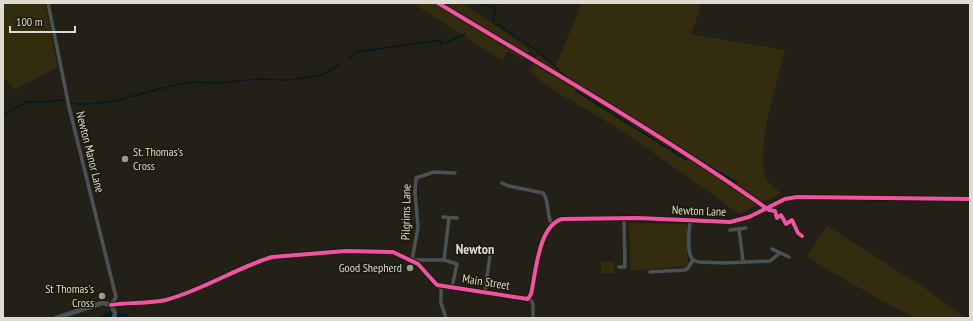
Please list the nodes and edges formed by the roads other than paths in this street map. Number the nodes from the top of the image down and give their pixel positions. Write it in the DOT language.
graph roads {
  1 [pos="48,3"];
  2 [pos="455,173"];
  3 [pos="502,183"];
  4 [pos="970,199"];
  5 [pos="443,217"];
  6 [pos="448,218"];
  7 [pos="457,218"];
  8 [pos="624,219"];
  9 [pos="690,222"];
  10 [pos="552,225"];
  11 [pos="746,228"];
  12 [pos="739,229"];
  13 [pos="730,230"];
  14 [pos="491,248"];
  15 [pos="772,249"];
  16 [pos="780,253"];
  17 [pos="789,258"];
  18 [pos="412,260"];
  19 [pos="444,260"];
  20 [pos="693,260"];
  21 [pos="743,261"];
  22 [pos="619,267"];
  23 [pos="650,272"];
  24 [pos="441,286"];
  25 [pos="452,287"];
  26 [pos="485,291"];
  27 [pos="528,298"];
  28 [pos="111,305"];
  29 [pos="56,318"];
  30 [pos="114,318"];
  31 [pos="446,318"];
  32 [pos="533,318"];
  1 -- 28 [label="street, Newton Manor Lane"];
  2 -- 18 [label="street, Pilgrims Lane"];
  3 -- 10 [label="street"];
  4 -- 9 [label="street, Newton Lane"];
  5 -- 6 [label="street"];
  6 -- 7 [label="street"];
  6 -- 19 [label="street"];
  8 -- 9 [label="street, Newton Lane"];
  8 -- 10 [label="street, Newton Lane"];
  8 -- 22 [label="street"];
  9 -- 20 [label="street"];
  10 -- 27 [label="street"];
  11 -- 12 [label="street"];
  12 -- 13 [label="street"];
  12 -- 21 [label="street"];
  14 -- 26 [label="street"];
  15 -- 16 [label="street"];
  16 -- 17 [label="street"];
  16 -- 21 [label="street"];
  18 -- 19 [label="street"];
  18 -- 24 [label="street"];
  18 -- 28 [label="street"];
  19 -- 25 [label="street"];
  20 -- 21 [label="street"];
  20 -- 23 [label="street"];
  24 -- 25 [label="street, Main Street"];
  24 -- 31 [label="street"];
  25 -- 26 [label="street, Main Street"];
  26 -- 27 [label="street, Main Street"];
  27 -- 32 [label="street"];
  28 -- 29 [label="street"];
  28 -- 30 [label="street"];
}
